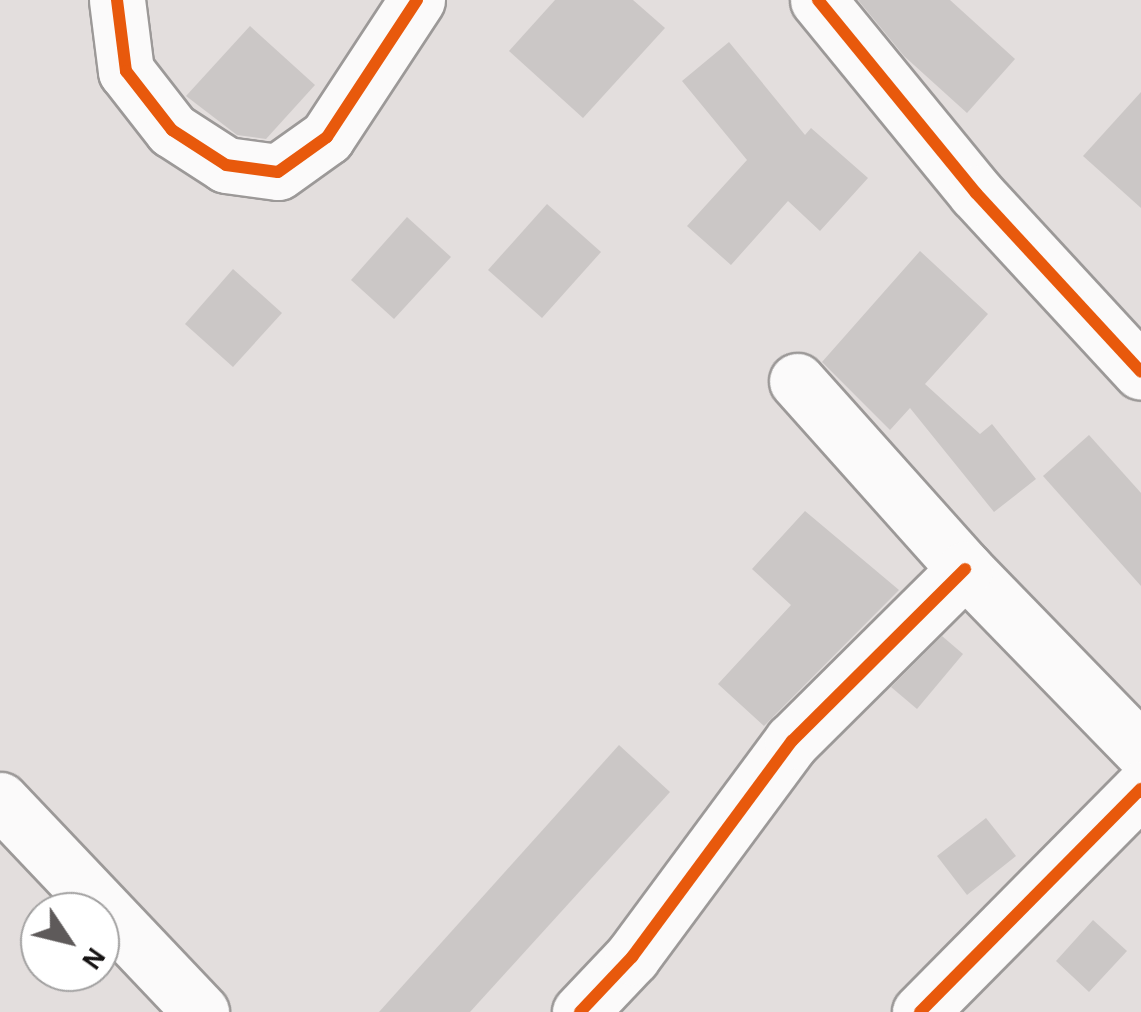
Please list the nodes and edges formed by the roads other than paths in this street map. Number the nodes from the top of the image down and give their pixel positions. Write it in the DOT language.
graph roads {
  1 [pos="117,0"];
  2 [pos="417,0"];
  3 [pos="818,0"];
  4 [pos="1141,372"];
  5 [pos="797,381"];
  6 [pos="965,569"];
  7 [pos="1141,750"];
  8 [pos="1141,789"];
  9 [pos="0,800"];
  10 [pos="202,1012"];
  11 [pos="580,1012"];
  12 [pos="920,1012"];
  1 -- 2 [label="street"];
  3 -- 4 [label="street"];
  5 -- 6 [label="street"];
  6 -- 7 [label="street"];
  6 -- 11 [label="street"];
  8 -- 12 [label="street"];
  9 -- 10 [label="street"];
}
